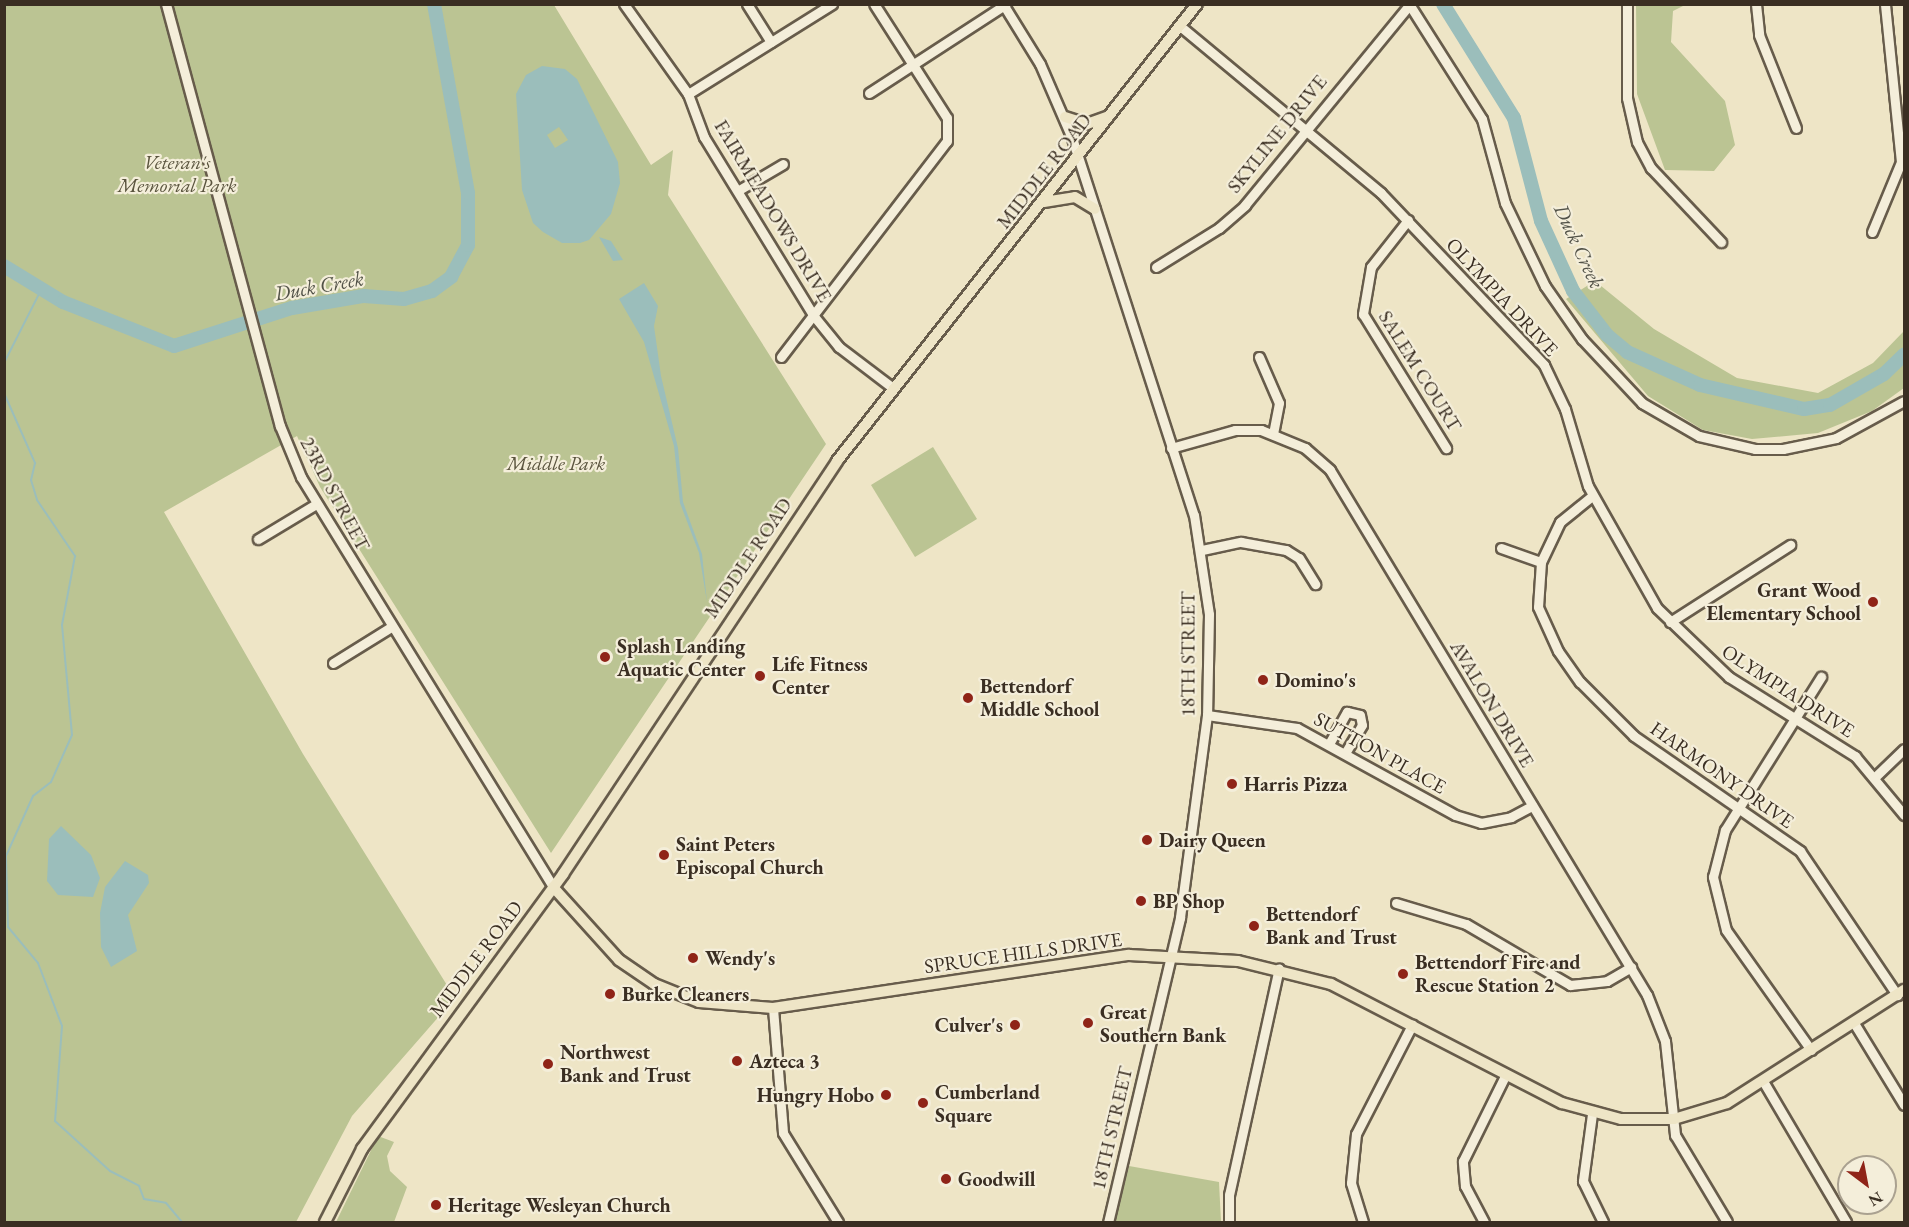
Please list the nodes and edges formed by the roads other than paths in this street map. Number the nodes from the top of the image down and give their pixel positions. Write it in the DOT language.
graph roads {
  1 [pos="166,4"];
  2 [pos="624,4"];
  3 [pos="747,4"];
  4 [pos="832,4"];
  5 [pos="874,4"];
  6 [pos="1197,4"];
  7 [pos="1627,4"];
  8 [pos="1756,4"];
  9 [pos="1885,4"];
  10 [pos="1004,5"];
  11 [pos="1409,5"];
  12 [pos="1180,26"];
  13 [pos="771,42"];
  14 [pos="913,66"];
  15 [pos="869,93"];
  16 [pos="688,94"];
  17 [pos="1112,114"];
  18 [pos="1065,117"];
  19 [pos="1796,128"];
  20 [pos="1303,130"];
  21 [pos="1078,158"];
  22 [pos="783,164"];
  23 [pos="739,190"];
  24 [pos="1043,202"];
  25 [pos="1095,209"];
  26 [pos="1408,220"];
  27 [pos="1872,232"];
  28 [pos="1720,242"];
  29 [pos="1156,267"];
  30 [pos="813,315"];
  31 [pos="781,357"];
  32 [pos="1259,357"];
  33 [pos="893,388"];
  34 [pos="1905,401"];
  35 [pos="1273,434"];
  36 [pos="1171,448"];
  37 [pos="1446,448"];
  38 [pos="1592,496"];
  39 [pos="316,504"];
  40 [pos="258,539"];
  41 [pos="1790,545"];
  42 [pos="1501,548"];
  43 [pos="1202,550"];
  44 [pos="1541,562"];
  45 [pos="1315,584"];
  46 [pos="1670,622"];
  47 [pos="391,627"];
  48 [pos="333,663"];
  49 [pos="1821,677"];
  50 [pos="1207,715"];
  51 [pos="1796,717"];
  52 [pos="1329,744"];
  53 [pos="1905,748"];
  54 [pos="1344,753"];
  55 [pos="1875,777"];
  56 [pos="1532,806"];
  57 [pos="1738,807"];
  58 [pos="1905,815"];
  59 [pos="553,887"];
  60 [pos="1396,903"];
  61 [pos="1172,954"];
  62 [pos="1631,967"];
  63 [pos="1279,968"];
  64 [pos="1901,992"];
  65 [pos="773,1008"];
  66 [pos="1854,1023"];
  67 [pos="1412,1025"];
  68 [pos="1811,1050"];
  69 [pos="1506,1074"];
  70 [pos="1763,1081"];
  71 [pos="1905,1106"];
  72 [pos="1592,1114"];
  73 [pos="1674,1119"];
  74 [pos="325,1222"];
  75 [pos="838,1222"];
  76 [pos="1108,1222"];
  77 [pos="1229,1222"];
  78 [pos="1363,1222"];
  79 [pos="1484,1222"];
  80 [pos="1603,1222"];
  81 [pos="1727,1222"];
  82 [pos="1846,1222"];
  1 -- 39 [label="street, 23RD STREET"];
  2 -- 16 [label="street, FAIRMEADOWS DRIVE"];
  3 -- 13 [label="street"];
  4 -- 13 [label="street"];
  5 -- 14 [label="street"];
  6 -- 12 [label="main road, MIDDLE ROAD"];
  7 -- 28 [label="street"];
  8 -- 19 [label="street"];
  9 -- 27 [label="street"];
  10 -- 14 [label="street"];
  10 -- 18 [label="street, 18TH STREET"];
  11 -- 20 [label="street, SKYLINE DRIVE"];
  11 -- 34 [label="street"];
  12 -- 17 [label="main road, MIDDLE ROAD"];
  12 -- 20 [label="street, OLYMPIA DRIVE"];
  13 -- 16 [label="street"];
  14 -- 15 [label="street"];
  14 -- 30 [label="street"];
  16 -- 23 [label="street, FAIRMEADOWS DRIVE"];
  17 -- 18 [label="main road, MIDDLE ROAD"];
  17 -- 21 [label="main road, MIDDLE ROAD"];
  18 -- 21 [label="street, 18TH STREET"];
  20 -- 26 [label="street, OLYMPIA DRIVE"];
  20 -- 29 [label="street, SKYLINE DRIVE"];
  21 -- 24 [label="main road, MIDDLE ROAD"];
  21 -- 25 [label="street, 18TH STREET"];
  22 -- 23 [label="street"];
  23 -- 30 [label="street, FAIRMEADOWS DRIVE"];
  24 -- 25 [label="main road"];
  24 -- 33 [label="main road, MIDDLE ROAD"];
  25 -- 36 [label="street, 18TH STREET"];
  26 -- 37 [label="street, SALEM COURT"];
  26 -- 38 [label="street, OLYMPIA DRIVE"];
  30 -- 31 [label="street"];
  30 -- 33 [label="street, FAIRMEADOWS DRIVE"];
  32 -- 35 [label="street"];
  33 -- 59 [label="main road, MIDDLE ROAD"];
  35 -- 36 [label="street, AVALON DRIVE"];
  35 -- 56 [label="street, AVALON DRIVE"];
  36 -- 43 [label="street, 18TH STREET"];
  38 -- 44 [label="street, HARMONY DRIVE"];
  38 -- 46 [label="street, OLYMPIA DRIVE"];
  39 -- 40 [label="street"];
  39 -- 47 [label="street, 23RD STREET"];
  41 -- 46 [label="street"];
  42 -- 44 [label="street"];
  43 -- 45 [label="street"];
  43 -- 50 [label="street, 18TH STREET"];
  44 -- 57 [label="street, HARMONY DRIVE"];
  46 -- 51 [label="street, OLYMPIA DRIVE"];
  47 -- 48 [label="street"];
  47 -- 59 [label="street, 23RD STREET"];
  49 -- 51 [label="street"];
  50 -- 52 [label="street, SUTTON PLACE"];
  50 -- 61 [label="street, 18TH STREET"];
  51 -- 55 [label="street, OLYMPIA DRIVE"];
  51 -- 57 [label="street"];
  52 -- 54 [label="street, SUTTON PLACE"];
  52 -- 54 [label="street"];
  53 -- 55 [label="street"];
  54 -- 56 [label="street, SUTTON PLACE"];
  55 -- 58 [label="street, OLYMPIA DRIVE"];
  56 -- 62 [label="street, AVALON DRIVE"];
  57 -- 64 [label="street, HARMONY DRIVE"];
  57 -- 68 [label="street"];
  59 -- 65 [label="main road, SPRUCE HILLS DRIVE"];
  59 -- 74 [label="main road, MIDDLE ROAD"];
  60 -- 62 [label="street"];
  61 -- 63 [label="main road, SPRUCE HILLS DRIVE"];
  61 -- 65 [label="main road, SPRUCE HILLS DRIVE"];
  61 -- 76 [label="street, 18TH STREET"];
  62 -- 73 [label="street, AVALON DRIVE"];
  63 -- 67 [label="main road, SPRUCE HILLS DRIVE"];
  63 -- 77 [label="street"];
  64 -- 66 [label="main road, SPRUCE HILLS DRIVE"];
  65 -- 75 [label="street"];
  66 -- 68 [label="main road, SPRUCE HILLS DRIVE"];
  66 -- 71 [label="street"];
  67 -- 69 [label="main road, SPRUCE HILLS DRIVE"];
  67 -- 78 [label="street"];
  68 -- 70 [label="main road, SPRUCE HILLS DRIVE"];
  69 -- 72 [label="main road, SPRUCE HILLS DRIVE"];
  69 -- 79 [label="street"];
  70 -- 73 [label="main road, SPRUCE HILLS DRIVE"];
  70 -- 82 [label="street"];
  72 -- 73 [label="main road, SPRUCE HILLS DRIVE"];
  72 -- 80 [label="street"];
  73 -- 81 [label="street, AVALON DRIVE"];
}
